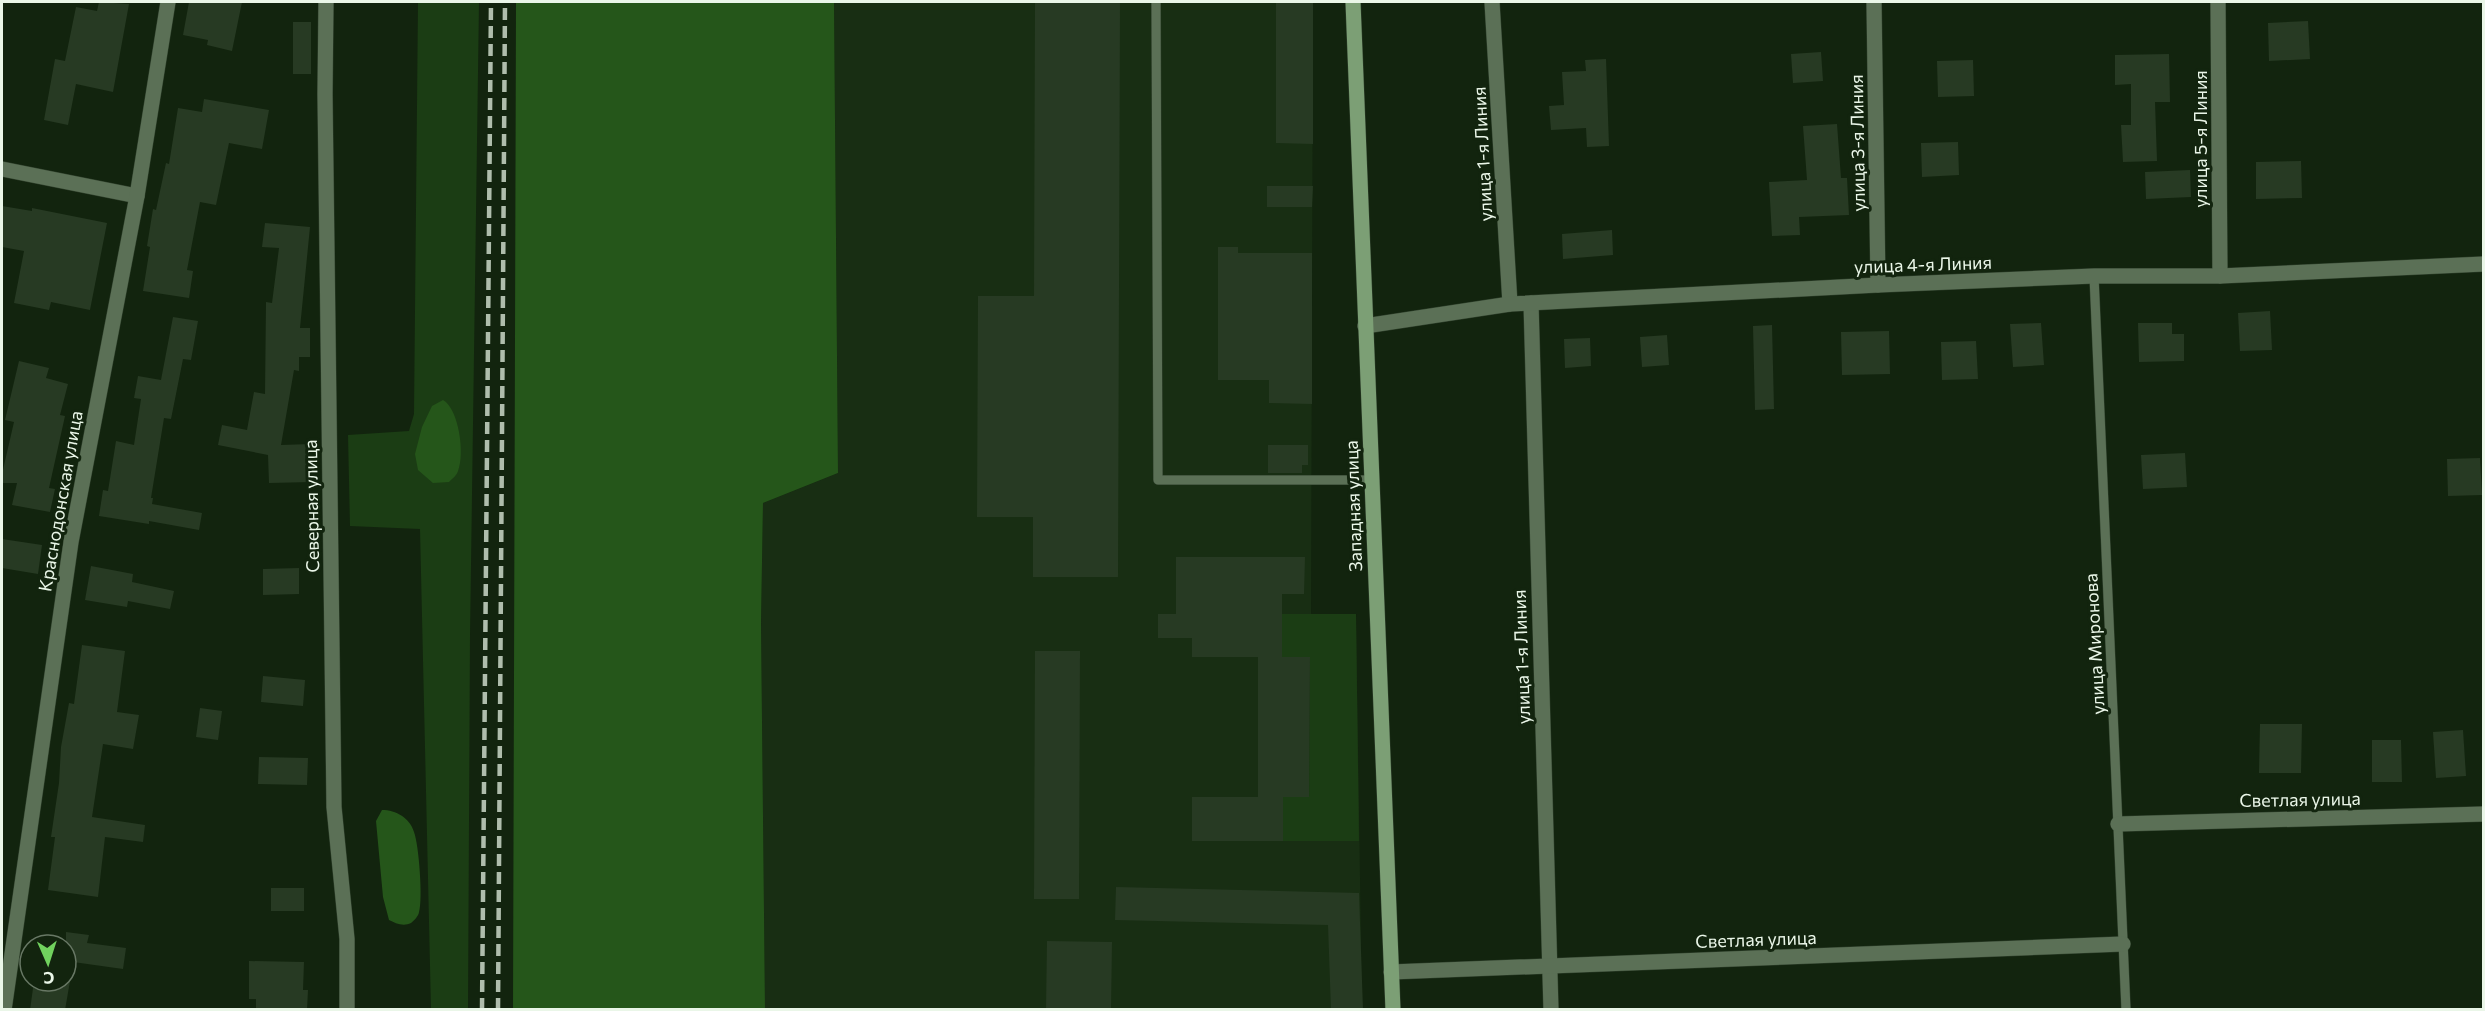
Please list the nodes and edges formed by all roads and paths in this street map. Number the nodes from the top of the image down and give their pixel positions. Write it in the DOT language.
graph roads {
  1 [pos="168,2"];
  2 [pos="326,2"];
  3 [pos="1156,2"];
  4 [pos="1353,2"];
  5 [pos="1492,2"];
  6 [pos="1874,2"];
  7 [pos="2218,2"];
  8 [pos="2,169"];
  9 [pos="137,196"];
  10 [pos="2484,264"];
  11 [pos="2094,276"];
  12 [pos="2220,276"];
  13 [pos="1878,285"];
  14 [pos="1531,303"];
  15 [pos="1510,304"];
  16 [pos="1365,327"];
  17 [pos="1372,480"];
  18 [pos="2484,814"];
  19 [pos="2118,824"];
  20 [pos="2123,944"];
  21 [pos="1549,966"];
  22 [pos="1391,972"];
  23 [pos="4,1010"];
  24 [pos="347,1010"];
  25 [pos="1393,1010"];
  26 [pos="1551,1010"];
  27 [pos="2126,1010"];
  1 -- 9 [label="street, Краснодонская улица"];
  2 -- 24 [label="street, Северная улица"];
  3 -- 17 [label="lane"];
  4 -- 16 [label="street, Западная улица"];
  5 -- 15 [label="street, улица 1-я Линия"];
  6 -- 13 [label="street, улица 3-я Линия"];
  7 -- 12 [label="street, улица 5-я Линия"];
  8 -- 9 [label="street"];
  9 -- 23 [label="street, Краснодонская улица"];
  10 -- 12 [label="street, улица 4-я Линия"];
  11 -- 12 [label="street, улица 4-я Линия"];
  11 -- 13 [label="street, улица 4-я Линия"];
  11 -- 19 [label="lane, улица Миронова"];
  13 -- 14 [label="street, улица 4-я Линия"];
  14 -- 15 [label="street, улица 4-я Линия"];
  14 -- 21 [label="street, улица 1-я Линия"];
  15 -- 16 [label="street, улица 4-я Линия"];
  16 -- 17 [label="street, Западная улица"];
  17 -- 22 [label="street, Западная улица"];
  18 -- 19 [label="street, Светлая улица"];
  19 -- 20 [label="lane, улица Миронова"];
  20 -- 21 [label="street, Светлая улица"];
  20 -- 27 [label="lane, улица Миронова"];
  21 -- 22 [label="street, Светлая улица"];
  21 -- 26 [label="street, улица 1-я Линия"];
  22 -- 25 [label="street, Западная улица"];
}
